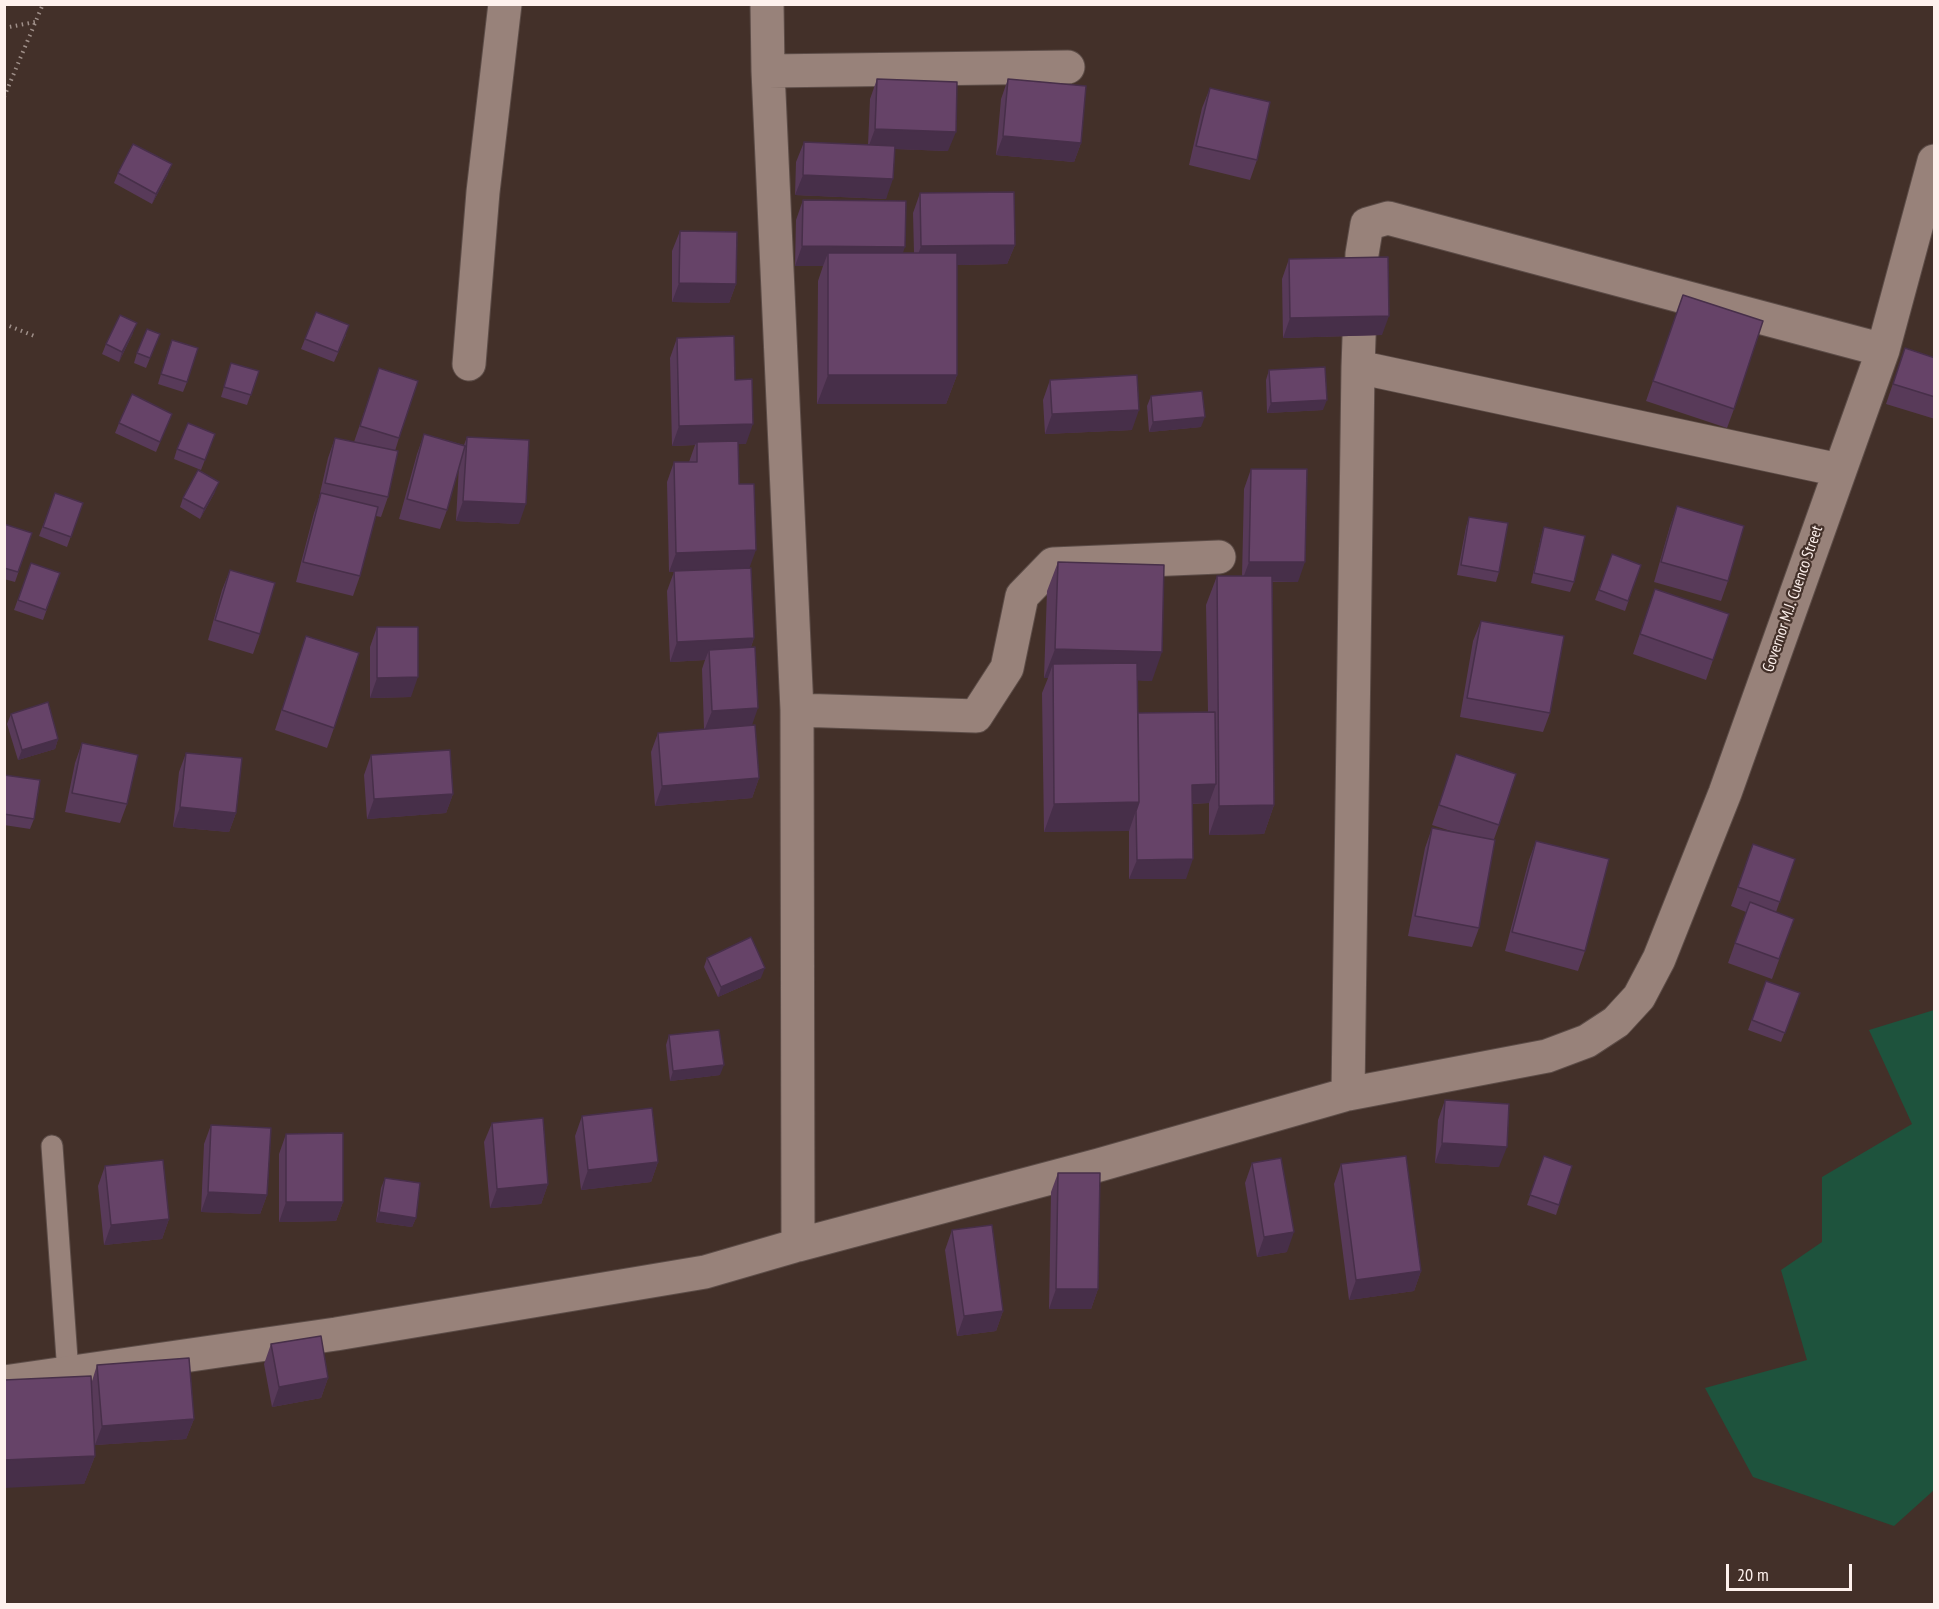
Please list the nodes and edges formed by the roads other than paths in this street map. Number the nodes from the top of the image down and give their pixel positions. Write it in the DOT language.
graph roads {
  1 [pos="505,4"];
  2 [pos="767,4"];
  3 [pos="1068,67"];
  4 [pos="768,71"];
  5 [pos="1935,161"];
  6 [pos="1883,350"];
  7 [pos="468,364"];
  8 [pos="1358,367"];
  9 [pos="1839,470"];
  10 [pos="1219,557"];
  11 [pos="796,710"];
  12 [pos="1348,1094"];
  13 [pos="52,1146"];
  14 [pos="798,1245"];
  15 [pos="68,1373"];
  16 [pos="4,1382"];
  1 -- 7 [label="street"];
  2 -- 4 [label="street"];
  3 -- 4 [label="street"];
  4 -- 11 [label="street"];
  5 -- 6 [label="street, Governor M.J. Cuenco Street"];
  6 -- 8 [label="street"];
  6 -- 9 [label="street, Governor M.J. Cuenco Street"];
  8 -- 9 [label="street"];
  8 -- 12 [label="street"];
  9 -- 12 [label="street, Governor M.J. Cuenco Street"];
  10 -- 11 [label="street"];
  11 -- 14 [label="street"];
  12 -- 14 [label="street, Governor M.J. Cuenco Street"];
  13 -- 15 [label="lane"];
  14 -- 15 [label="street, Governor M.J. Cuenco Street"];
  15 -- 16 [label="street, Governor M.J. Cuenco Street"];
}
